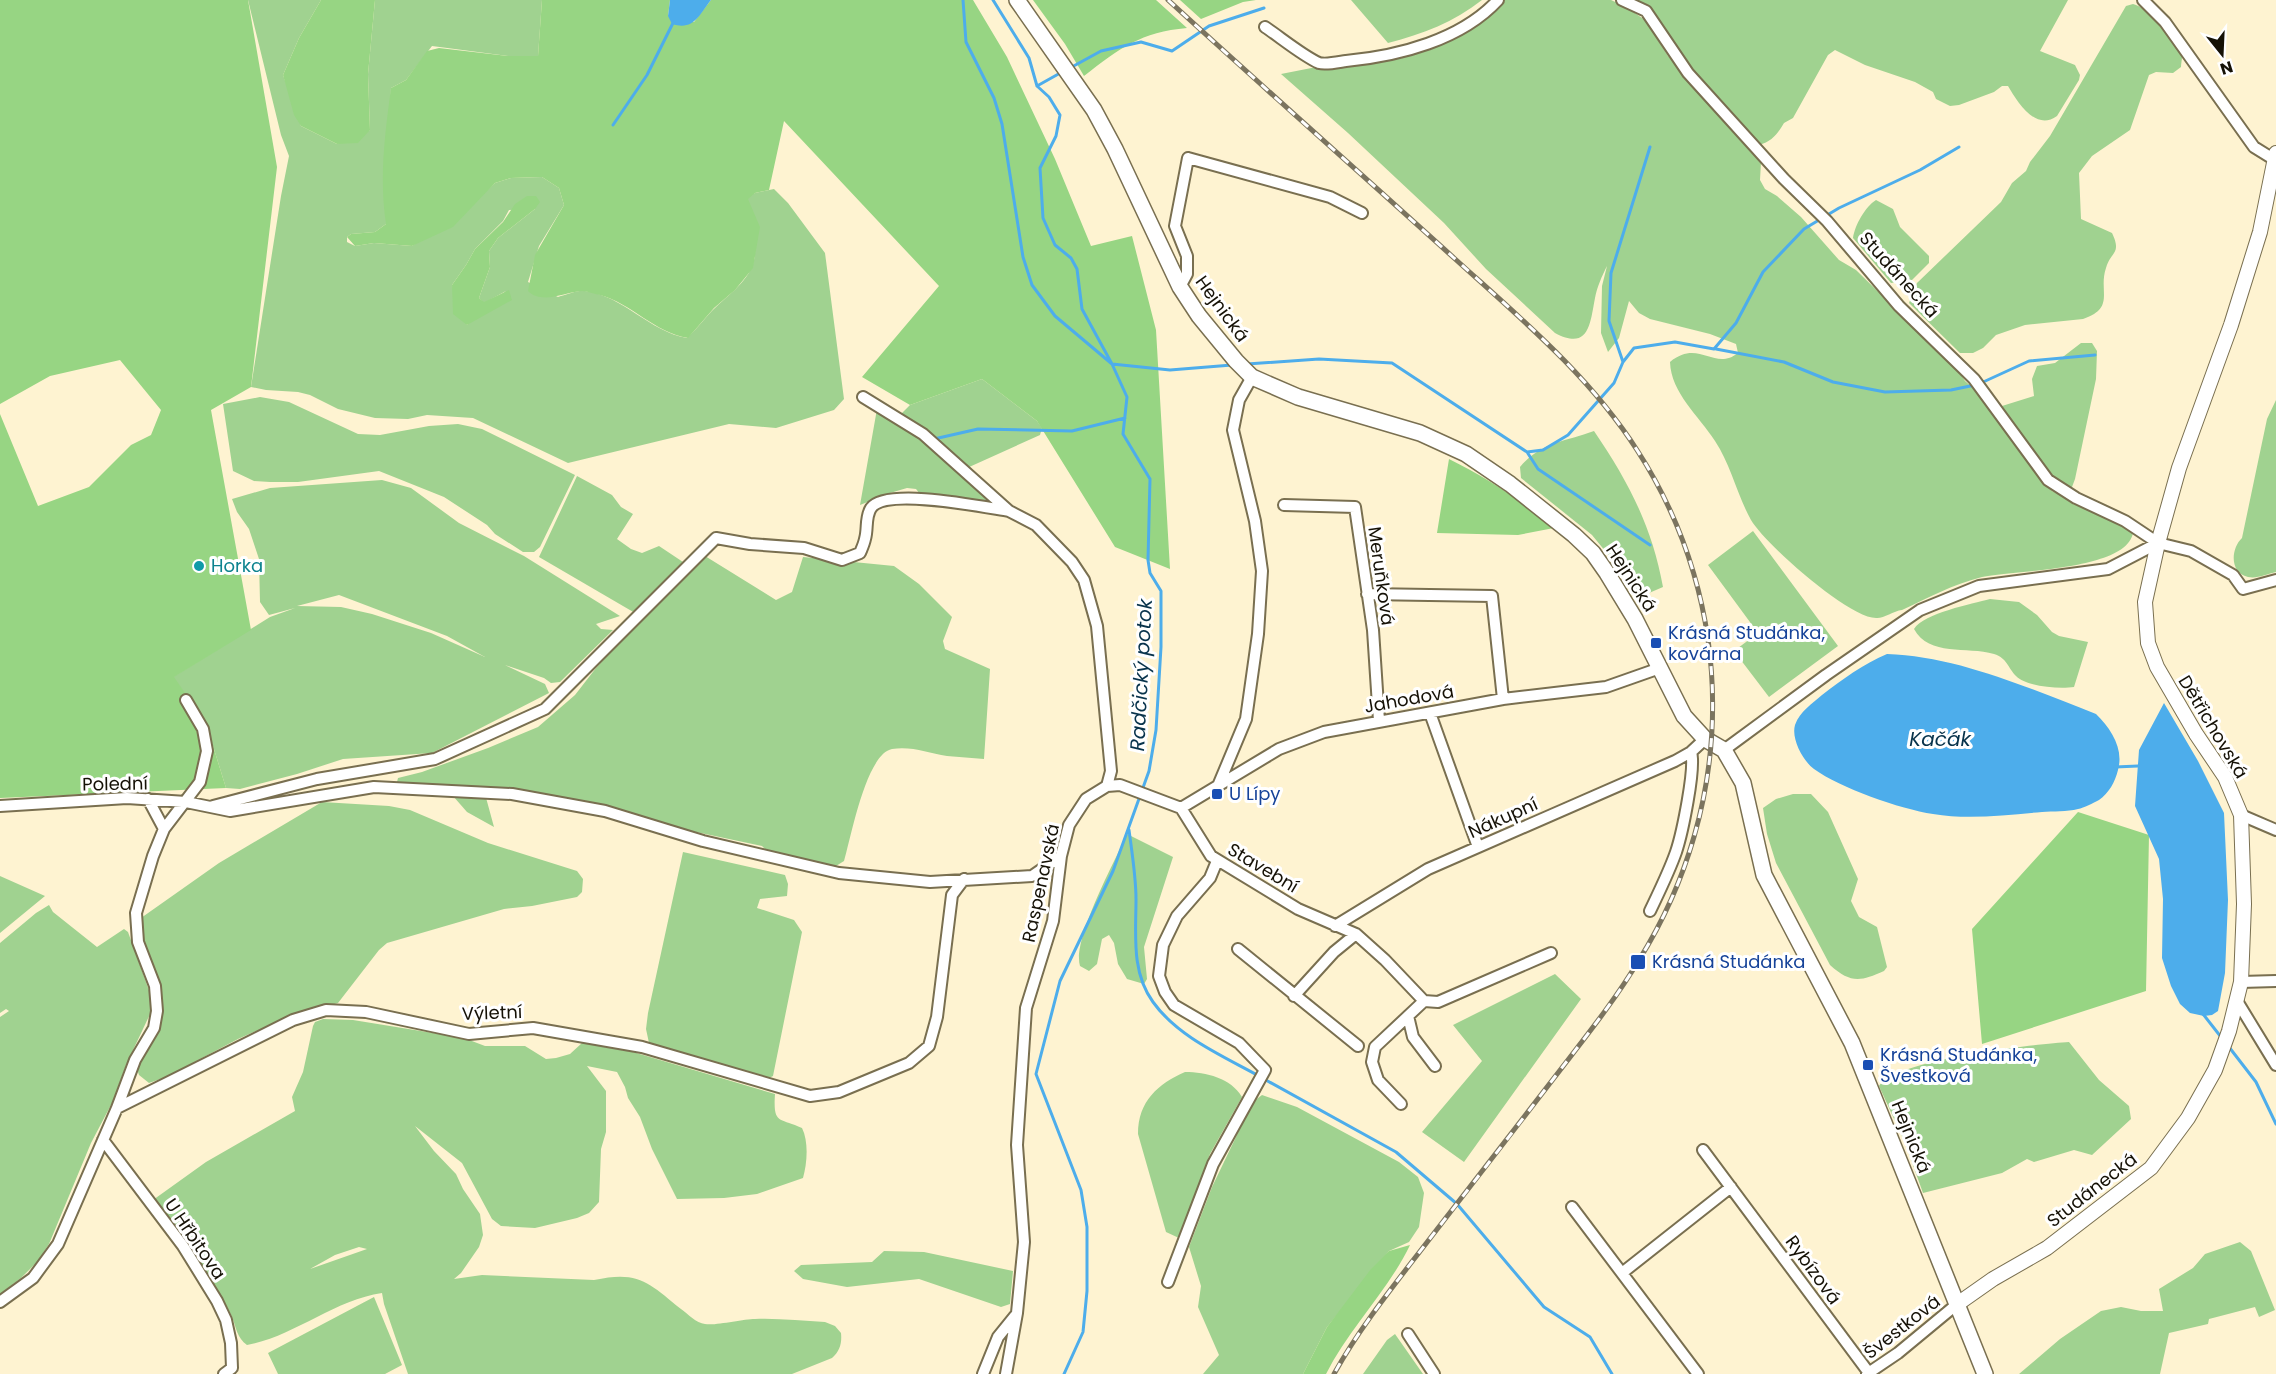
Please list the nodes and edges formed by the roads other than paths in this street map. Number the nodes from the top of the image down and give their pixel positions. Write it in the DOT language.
graph roads {
  1 [pos="1017,0"];
  2 [pos="1498,0"];
  3 [pos="1622,0"];
  4 [pos="2143,0"];
  5 [pos="1265,27"];
  6 [pos="2275,156"];
  7 [pos="1362,213"];
  8 [pos="1180,286"];
  9 [pos="1252,377"];
  10 [pos="863,397"];
  11 [pos="1284,504"];
  12 [pos="1009,511"];
  13 [pos="2160,538"];
  14 [pos="2276,580"];
  15 [pos="1367,594"];
  16 [pos="1660,668"];
  17 [pos="1503,699"];
  18 [pos="186,700"];
  19 [pos="1430,713"];
  20 [pos="1379,721"];
  21 [pos="1705,739"];
  22 [pos="1724,750"];
  23 [pos="1691,752"];
  24 [pos="1107,786"];
  25 [pos="1218,786"];
  26 [pos="148,799"];
  27 [pos="186,802"];
  28 [pos="0,806"];
  29 [pos="207,808"];
  30 [pos="1181,808"];
  31 [pos="2241,815"];
  32 [pos="164,829"];
  33 [pos="2276,830"];
  34 [pos="1478,847"];
  35 [pos="1061,856"];
  36 [pos="1217,861"];
  37 [pos="964,879"];
  38 [pos="1650,911"];
  39 [pos="1335,926"];
  40 [pos="1356,934"];
  41 [pos="1238,949"];
  42 [pos="1551,953"];
  43 [pos="2276,981"];
  44 [pos="2241,982"];
  45 [pos="1294,996"];
  46 [pos="1424,1001"];
  47 [pos="2237,1001"];
  48 [pos="1408,1016"];
  49 [pos="1358,1046"];
  50 [pos="2276,1065"];
  51 [pos="1435,1066"];
  52 [pos="1401,1104"];
  53 [pos="117,1108"];
  54 [pos="104,1140"];
  55 [pos="1703,1150"];
  56 [pos="1731,1186"];
  57 [pos="1572,1208"];
  58 [pos="1622,1273"];
  59 [pos="1168,1282"];
  60 [pos="0,1302"];
  61 [pos="1956,1305"];
  62 [pos="1017,1313"];
  63 [pos="1408,1334"];
  64 [pos="231,1372"];
  65 [pos="983,1374"];
  66 [pos="1006,1374"];
  67 [pos="1434,1374"];
  68 [pos="1698,1374"];
  69 [pos="1868,1374"];
  70 [pos="1986,1374"];
  1 -- 8 [label="main road, Hejnická"];
  2 -- 5 [label="street"];
  3 -- 13 [label="street, Studánecká"];
  4 -- 6 [label="street"];
  6 -- 13 [label="street, Dětřichovská"];
  7 -- 8 [label="street"];
  8 -- 9 [label="main road, Hejnická"];
  9 -- 16 [label="main road, Hejnická"];
  9 -- 25 [label="street"];
  10 -- 12 [label="street"];
  11 -- 15 [label="street, Meruňková"];
  12 -- 24 [label="street"];
  12 -- 29 [label="street"];
  13 -- 14 [label="street"];
  13 -- 22 [label="street"];
  13 -- 31 [label="street, Dětřichovská"];
  15 -- 17 [label="street"];
  15 -- 20 [label="street, Meruňková"];
  16 -- 17 [label="street, Jahodová"];
  16 -- 21 [label="main road, Hejnická"];
  17 -- 19 [label="street, Jahodová"];
  18 -- 27 [label="street"];
  19 -- 20 [label="street, Jahodová"];
  19 -- 34 [label="street"];
  20 -- 25 [label="street, Jahodová"];
  21 -- 22 [label="main road, Hejnická"];
  21 -- 23 [label="street, Nákupní"];
  22 -- 61 [label="main road, Hejnická"];
  23 -- 34 [label="street, Nákupní"];
  23 -- 38 [label="street"];
  24 -- 30 [label="street"];
  24 -- 35 [label="street, Raspenavská"];
  25 -- 30 [label="street, Jahodová"];
  26 -- 27 [label="street, Polední"];
  26 -- 28 [label="street, Polední"];
  26 -- 32 [label="street"];
  27 -- 29 [label="street, Polední"];
  27 -- 32 [label="street"];
  29 -- 37 [label="street, Polední"];
  30 -- 36 [label="street, Stavební"];
  31 -- 33 [label="street"];
  31 -- 44 [label="street, Dětřichovská"];
  32 -- 53 [label="street"];
  34 -- 39 [label="street, Nákupní"];
  35 -- 37 [label="street, Polední"];
  35 -- 62 [label="street, Raspenavská"];
  36 -- 39 [label="street, Stavební"];
  36 -- 59 [label="street"];
  37 -- 53 [label="street, Výletní"];
  39 -- 40 [label="street, Stavební"];
  40 -- 45 [label="street"];
  40 -- 46 [label="street, Stavební"];
  41 -- 45 [label="street"];
  42 -- 46 [label="street"];
  43 -- 44 [label="street"];
  44 -- 47 [label="street, Dětřichovská"];
  45 -- 49 [label="street"];
  46 -- 48 [label="street"];
  47 -- 50 [label="street"];
  47 -- 61 [label="street, Studánecká"];
  48 -- 51 [label="street"];
  48 -- 52 [label="street"];
  53 -- 54 [label="street"];
  54 -- 60 [label="street"];
  54 -- 64 [label="street, U Hřbitova"];
  55 -- 56 [label="street, Rybízová"];
  56 -- 58 [label="street"];
  56 -- 69 [label="street, Rybízová"];
  57 -- 58 [label="street"];
  58 -- 68 [label="street"];
  61 -- 69 [label="street, Švestková"];
  61 -- 70 [label="main road, Hejnická"];
  62 -- 65 [label="street"];
  62 -- 66 [label="street, Raspenavská"];
  63 -- 67 [label="street"];
}
